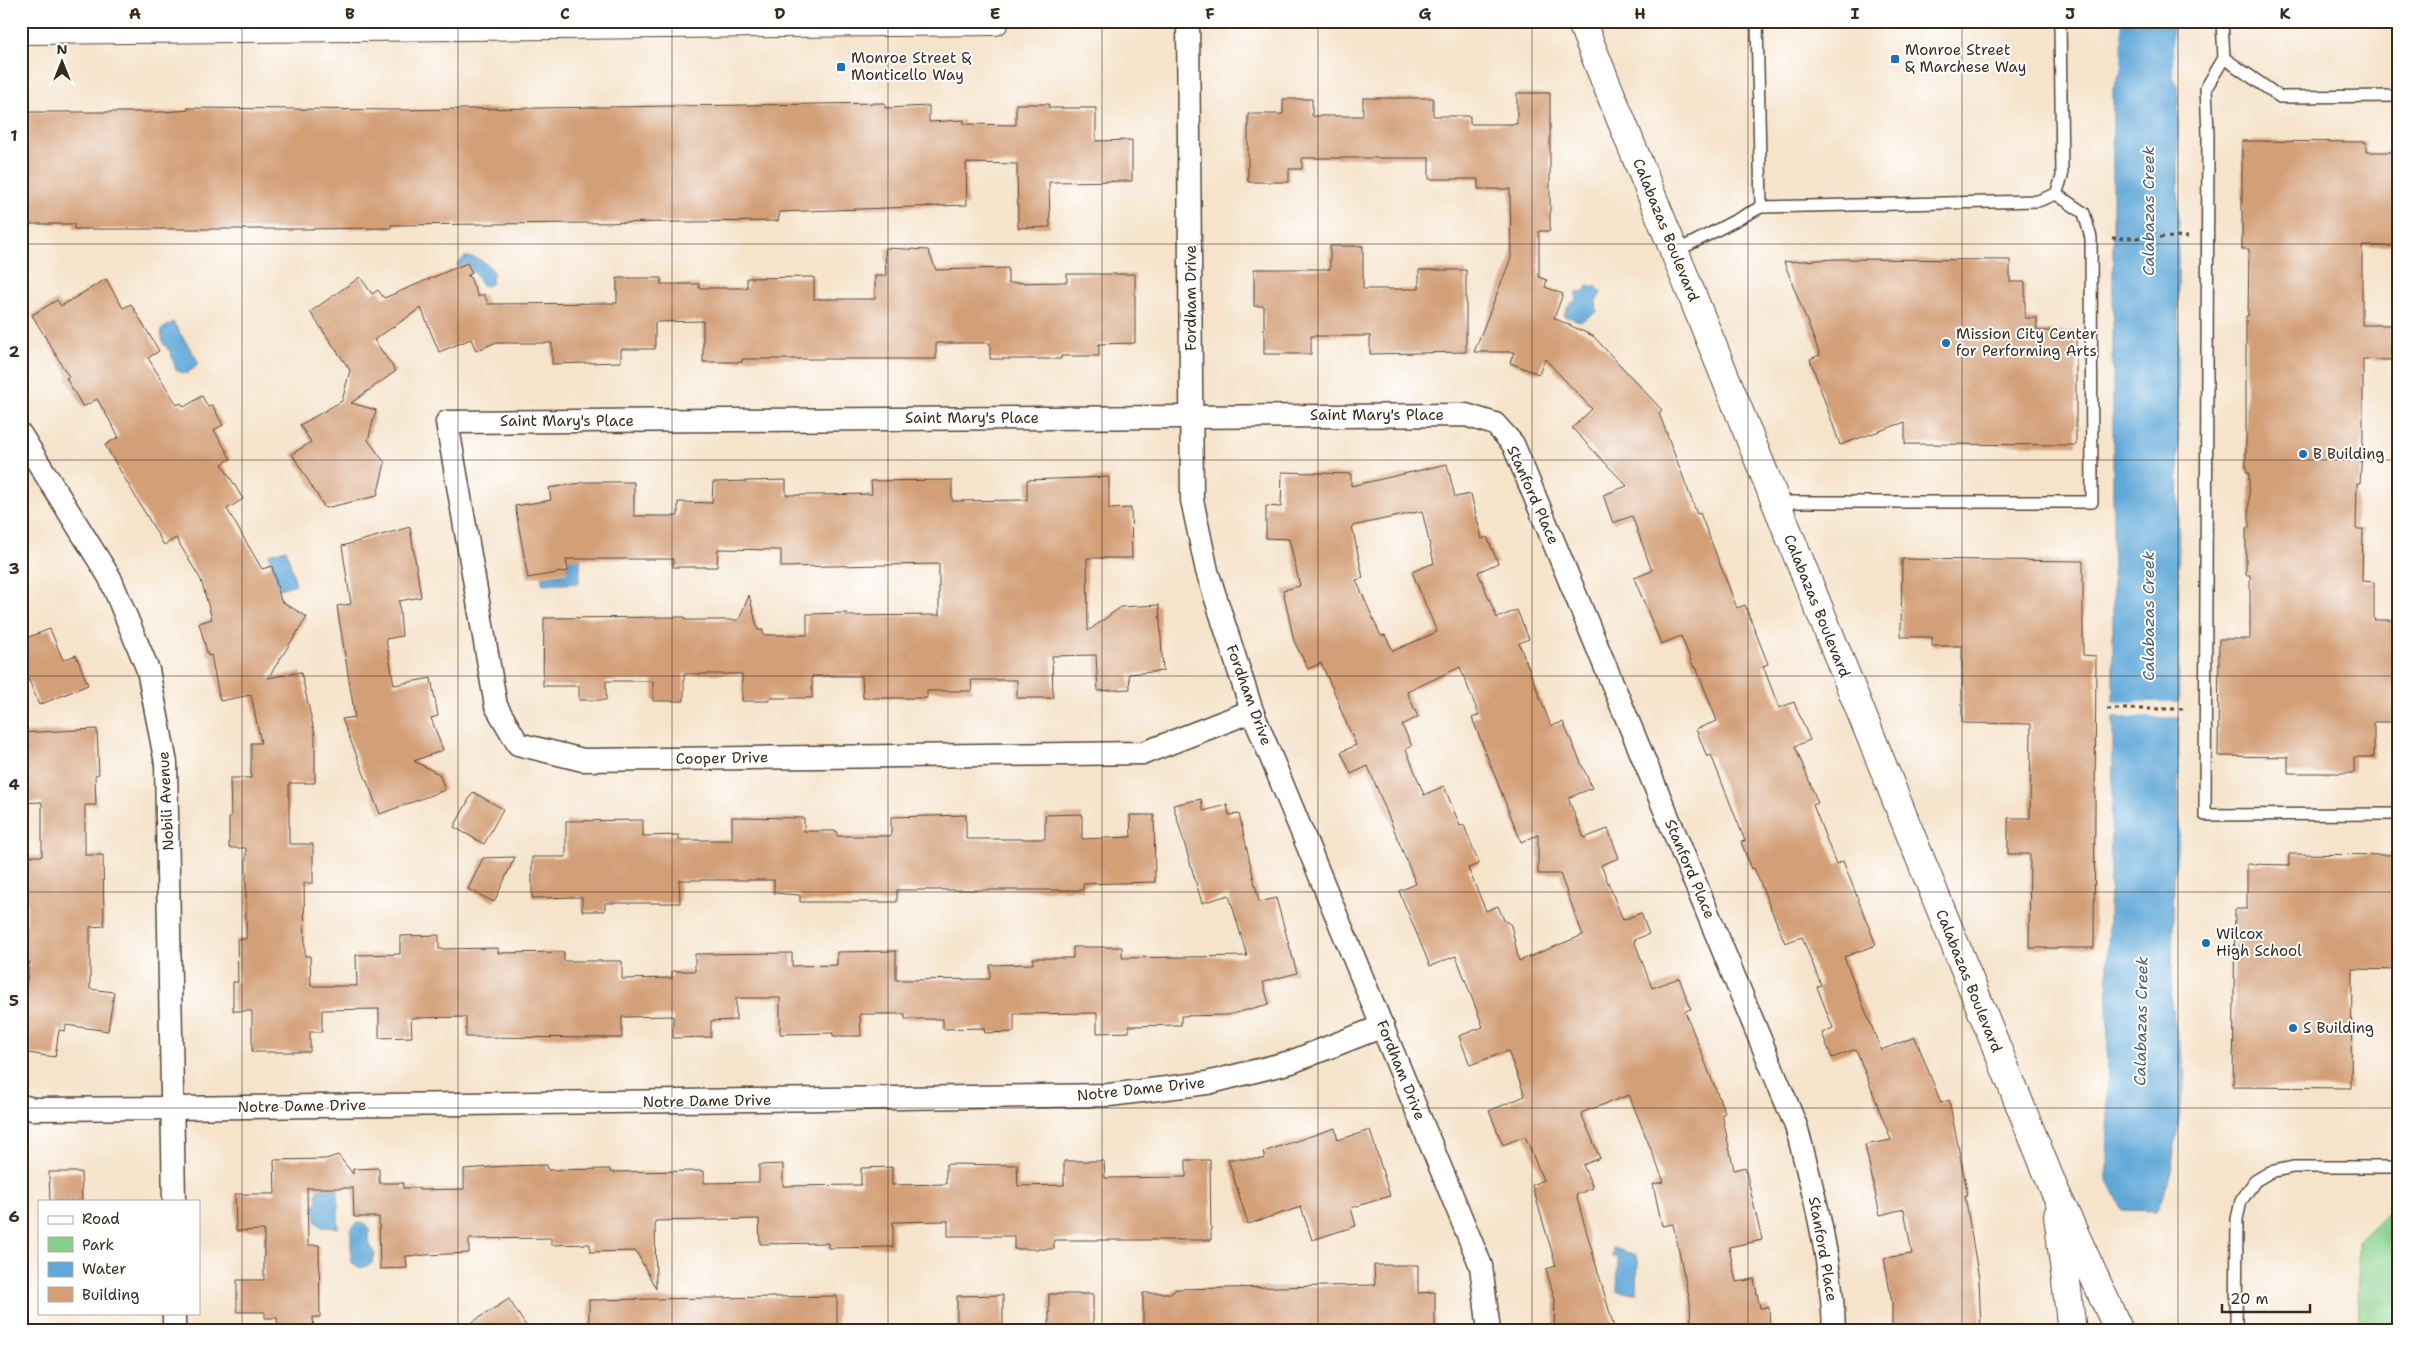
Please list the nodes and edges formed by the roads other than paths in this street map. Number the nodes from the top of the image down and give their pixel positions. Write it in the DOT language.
graph roads {
  1 [pos="995,21"];
  2 [pos="1188,21"];
  3 [pos="1581,21"];
  4 [pos="1757,21"];
  5 [pos="2060,21"];
  6 [pos="2222,21"];
  7 [pos="912,22"];
  8 [pos="131,25"];
  9 [pos="178,25"];
  10 [pos="21,30"];
  11 [pos="2224,58"];
  12 [pos="2399,96"];
  13 [pos="2056,194"];
  14 [pos="1761,207"];
  15 [pos="1675,252"];
  16 [pos="1191,416"];
  17 [pos="448,422"];
  18 [pos="1494,424"];
  19 [pos="21,435"];
  20 [pos="1774,502"];
  21 [pos="1252,711"];
  22 [pos="2399,814"];
  23 [pos="1383,1026"];
  24 [pos="21,1106"];
  25 [pos="174,1108"];
  26 [pos="2399,1167"];
  27 [pos="2054,1189"];
  28 [pos="174,1200"];
  29 [pos="174,1314"];
  30 [pos="174,1331"];
  31 [pos="1489,1331"];
  32 [pos="1834,1331"];
  33 [pos="2072,1331"];
  34 [pos="2119,1331"];
  35 [pos="2236,1331"];
  1 -- 7 [label="street"];
  2 -- 16 [label="street, Fordham Drive"];
  3 -- 15 [label="street, Calabazas Boulevard"];
  4 -- 14 [label="lane"];
  5 -- 13 [label="lane"];
  6 -- 11 [label="lane"];
  7 -- 9 [label="street"];
  8 -- 9 [label="street"];
  8 -- 10 [label="street"];
  11 -- 12 [label="lane"];
  11 -- 22 [label="lane"];
  13 -- 14 [label="lane"];
  13 -- 20 [label="lane"];
  14 -- 15 [label="lane"];
  15 -- 20 [label="street, Calabazas Boulevard"];
  16 -- 17 [label="street, Saint Mary's Place"];
  16 -- 18 [label="street, Saint Mary's Place"];
  16 -- 21 [label="street, Fordham Drive"];
  17 -- 21 [label="street, Cooper Drive"];
  18 -- 32 [label="street, Stanford Place"];
  19 -- 25 [label="street, Nobili Avenue"];
  20 -- 27 [label="street, Calabazas Boulevard"];
  21 -- 23 [label="street, Fordham Drive"];
  23 -- 25 [label="street, Notre Dame Drive"];
  23 -- 31 [label="street, Fordham Drive"];
  24 -- 25 [label="street, Notre Dame Drive"];
  25 -- 28 [label="street, Nobili Avenue"];
  26 -- 35 [label="lane"];
  27 -- 33 [label="street, Calabazas Boulevard"];
  27 -- 34 [label="street, Calabazas Boulevard"];
  29 -- 30 [label="street"];
}
